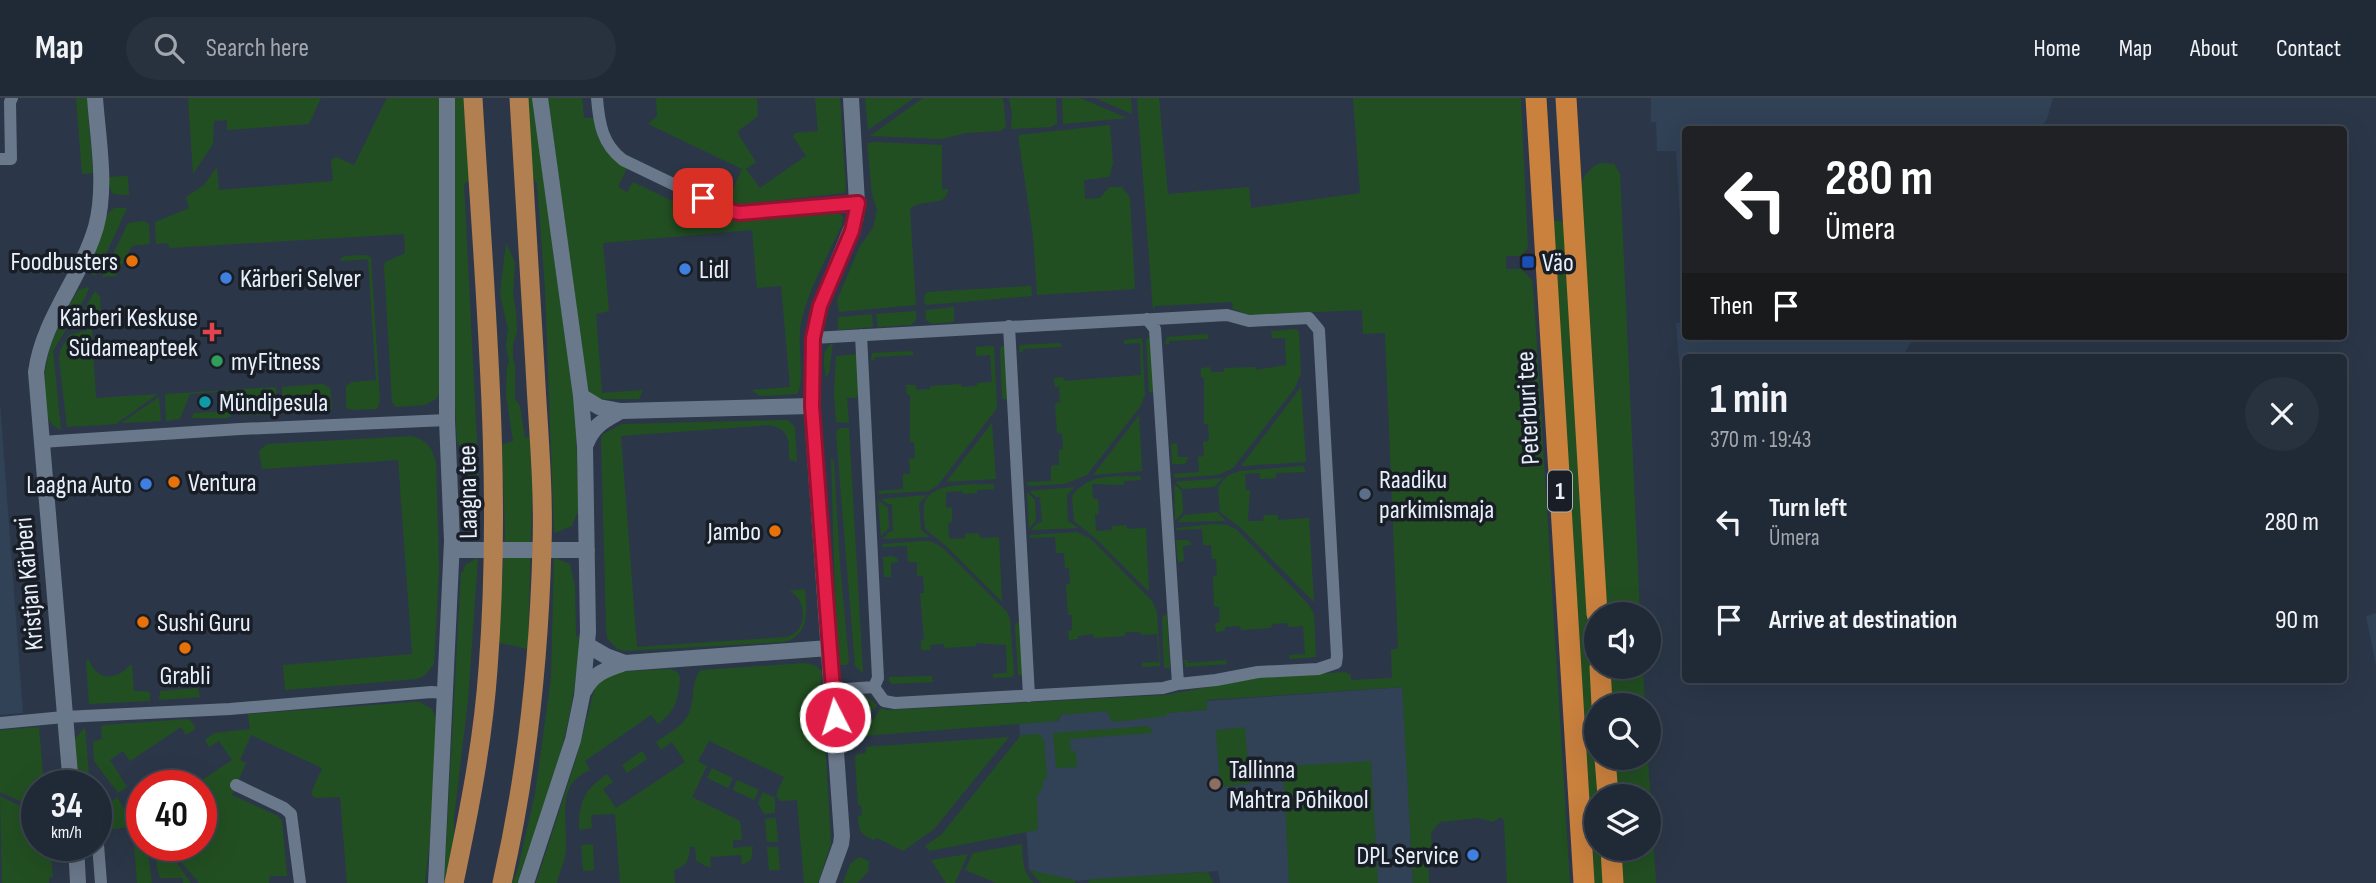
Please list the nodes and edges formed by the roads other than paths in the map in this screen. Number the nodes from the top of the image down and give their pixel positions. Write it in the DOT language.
graph roads {
  1 [pos="12,98"];
  2 [pos="95,98"];
  3 [pos="447,98"];
  4 [pos="472,98"];
  5 [pos="519,98"];
  6 [pos="540,98"];
  7 [pos="597,98"];
  8 [pos="851,98"];
  9 [pos="1536,98"];
  10 [pos="1566,98"];
  11 [pos="0,159"];
  12 [pos="858,203"];
  13 [pos="1147,319"];
  14 [pos="1009,326"];
  15 [pos="861,335"];
  16 [pos="813,338"];
  17 [pos="581,396"];
  18 [pos="812,406"];
  19 [pos="621,411"];
  20 [pos="447,419"];
  21 [pos="41,442"];
  22 [pos="585,447"];
  23 [pos="459,545"];
  24 [pos="578,545"];
  25 [pos="1596,602"];
  26 [pos="587,645"];
  27 [pos="829,648"];
  28 [pos="625,663"];
  29 [pos="1178,684"];
  30 [pos="874,687"];
  31 [pos="832,691"];
  32 [pos="446,693"];
  33 [pos="582,696"];
  34 [pos="1029,696"];
  35 [pos="64,717"];
  36 [pos="0,723"];
  37 [pos="69,770"];
  38 [pos="236,785"];
  39 [pos="439,829"];
  40 [pos="77,861"];
  41 [pos="99,861"];
  42 [pos="1612,861"];
  43 [pos="78,883"];
  44 [pos="101,883"];
  45 [pos="300,883"];
  46 [pos="429,883"];
  47 [pos="436,883"];
  48 [pos="454,883"];
  49 [pos="502,883"];
  50 [pos="527,883"];
  51 [pos="827,883"];
  52 [pos="1584,883"];
  53 [pos="1613,883"];
  1 -- 11 [label="street"];
  2 -- 21 [label="street, Kristjan Kärberi"];
  3 -- 20 [label="street"];
  4 -- 48 [label="main road, Laagna tee"];
  5 -- 49 [label="main road"];
  6 -- 17 [label="street"];
  7 -- 12 [label="street"];
  8 -- 12 [label="street"];
  9 -- 52 [label="highway, Peterburi tee / 1"];
  10 -- 25 [label="highway, 1"];
  12 -- 16 [label="street"];
  13 -- 14 [label="street"];
  13 -- 29 [label="street"];
  13 -- 29 [label="street"];
  14 -- 15 [label="street"];
  14 -- 34 [label="street"];
  15 -- 16 [label="street"];
  15 -- 30 [label="street"];
  16 -- 18 [label="street"];
  17 -- 19 [label="street"];
  17 -- 22 [label="street"];
  18 -- 19 [label="street"];
  18 -- 27 [label="street"];
  19 -- 22 [label="street"];
  20 -- 21 [label="street"];
  20 -- 23 [label="street"];
  21 -- 35 [label="street, Kristjan Kärberi"];
  22 -- 24 [label="street"];
  23 -- 24 [label="street"];
  23 -- 32 [label="street"];
  24 -- 26 [label="street"];
  26 -- 28 [label="street"];
  26 -- 33 [label="street"];
  27 -- 28 [label="street"];
  27 -- 31 [label="street"];
  28 -- 33 [label="street"];
  29 -- 34 [label="street"];
  30 -- 31 [label="street"];
  30 -- 34 [label="street"];
  31 -- 51 [label="street"];
  32 -- 35 [label="street"];
  32 -- 39 [label="street"];
  33 -- 50 [label="street"];
  35 -- 36 [label="street"];
  35 -- 37 [label="street, Kristjan Kärberi"];
  38 -- 45 [label="street"];
  39 -- 46 [label="street"];
  39 -- 47 [label="street"];
  40 -- 43 [label="street"];
  41 -- 44 [label="street"];
  42 -- 53 [label="highway"];
}
